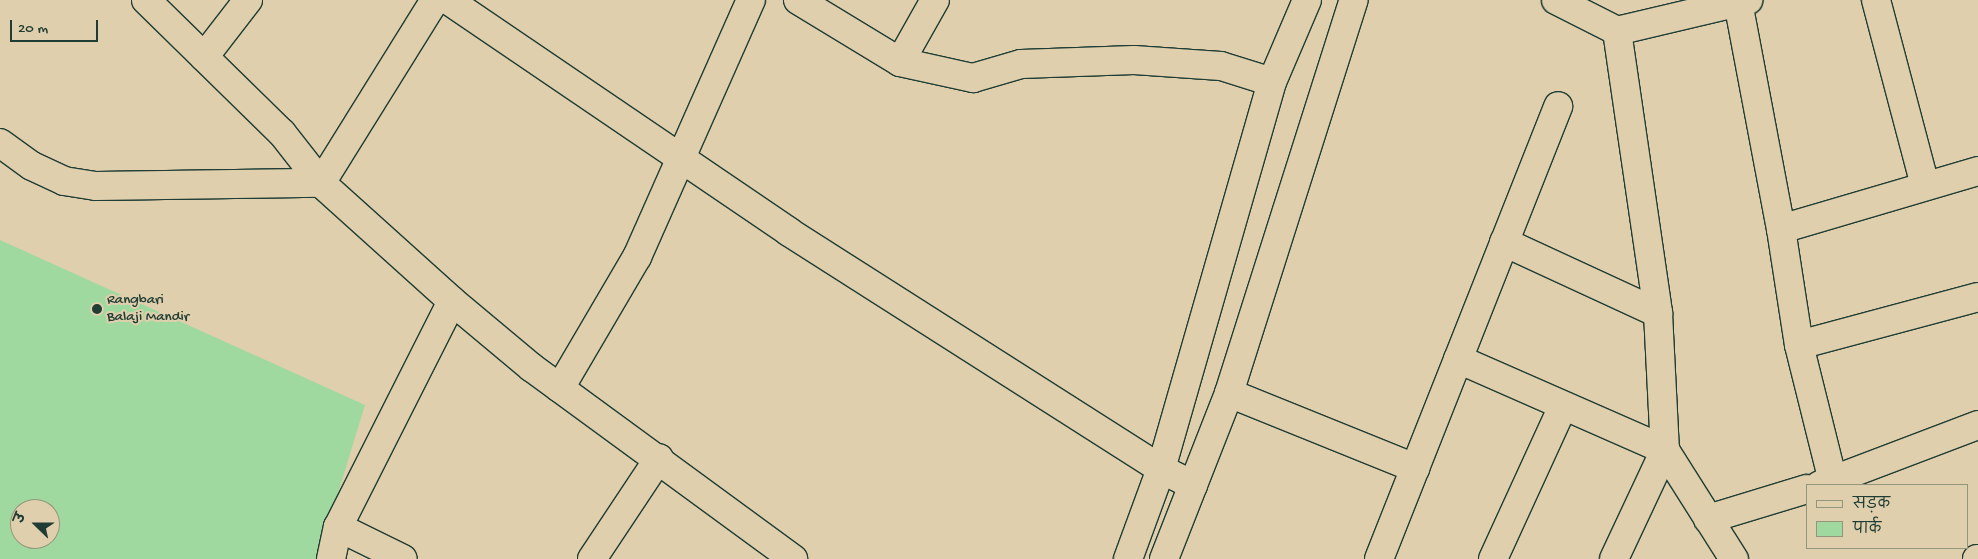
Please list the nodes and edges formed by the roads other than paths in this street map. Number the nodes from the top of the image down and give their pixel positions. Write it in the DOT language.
graph roads {
  1 [pos="146,0"];
  2 [pos="248,0"];
  3 [pos="435,0"];
  4 [pos="448,0"];
  5 [pos="751,0"];
  6 [pos="798,0"];
  7 [pos="935,0"];
  8 [pos="1307,0"];
  9 [pos="1354,0"];
  10 [pos="1556,0"];
  11 [pos="1876,0"];
  12 [pos="1743,1"];
  13 [pos="1617,31"];
  14 [pos="204,56"];
  15 [pos="900,62"];
  16 [pos="1272,82"];
  17 [pos="1558,106"];
  18 [pos="0,143"];
  19 [pos="680,158"];
  20 [pos="1978,171"];
  21 [pos="321,183"];
  22 [pos="1925,186"];
  23 [pos="1781,229"];
  24 [pos="1504,242"];
  25 [pos="1978,297"];
  26 [pos="452,301"];
  27 [pos="1658,313"];
  28 [pos="1799,344"];
  29 [pos="1458,359"];
  30 [pos="560,388"];
  31 [pos="1229,393"];
  32 [pos="1563,406"];
  33 [pos="1978,425"];
  34 [pos="1665,450"];
  35 [pos="659,458"];
  36 [pos="1415,468"];
  37 [pos="1161,470"];
  38 [pos="1826,483"];
  39 [pos="1193,485"];
  40 [pos="1806,489"];
  41 [pos="1708,519"];
  42 [pos="338,527"];
  43 [pos="332,559"];
  44 [pos="403,559"];
  45 [pos="592,559"];
  46 [pos="793,559"];
  47 [pos="1128,559"];
  48 [pos="1164,559"];
  49 [pos="1379,559"];
  50 [pos="1493,559"];
  51 [pos="1614,559"];
  52 [pos="1734,559"];
  1 -- 14 [label="street"];
  2 -- 14 [label="street"];
  3 -- 21 [label="street"];
  4 -- 19 [label="street"];
  5 -- 19 [label="street"];
  6 -- 15 [label="street"];
  7 -- 15 [label="street"];
  8 -- 16 [label="street"];
  9 -- 31 [label="street"];
  10 -- 13 [label="street"];
  11 -- 22 [label="street"];
  12 -- 13 [label="street"];
  12 -- 23 [label="street"];
  13 -- 27 [label="street"];
  14 -- 21 [label="street"];
  15 -- 16 [label="street"];
  16 -- 37 [label="street"];
  17 -- 24 [label="street"];
  18 -- 21 [label="street"];
  19 -- 30 [label="street"];
  19 -- 37 [label="street"];
  20 -- 22 [label="street"];
  21 -- 26 [label="street"];
  22 -- 23 [label="street"];
  23 -- 28 [label="street"];
  24 -- 27 [label="street"];
  24 -- 29 [label="street"];
  25 -- 28 [label="street"];
  26 -- 30 [label="street"];
  26 -- 42 [label="street"];
  27 -- 34 [label="street"];
  28 -- 38 [label="street"];
  29 -- 32 [label="street"];
  29 -- 36 [label="street"];
  30 -- 35 [label="street"];
  31 -- 36 [label="street"];
  31 -- 39 [label="street"];
  32 -- 34 [label="street"];
  32 -- 50 [label="street"];
  33 -- 38 [label="street"];
  34 -- 41 [label="street"];
  34 -- 51 [label="street"];
  35 -- 45 [label="street"];
  35 -- 46 [label="street"];
  36 -- 49 [label="street"];
  37 -- 39 [label="street"];
  37 -- 47 [label="street"];
  39 -- 48 [label="street"];
  40 -- 41 [label="street"];
  41 -- 52 [label="street"];
  42 -- 43 [label="street"];
  42 -- 44 [label="street"];
}
